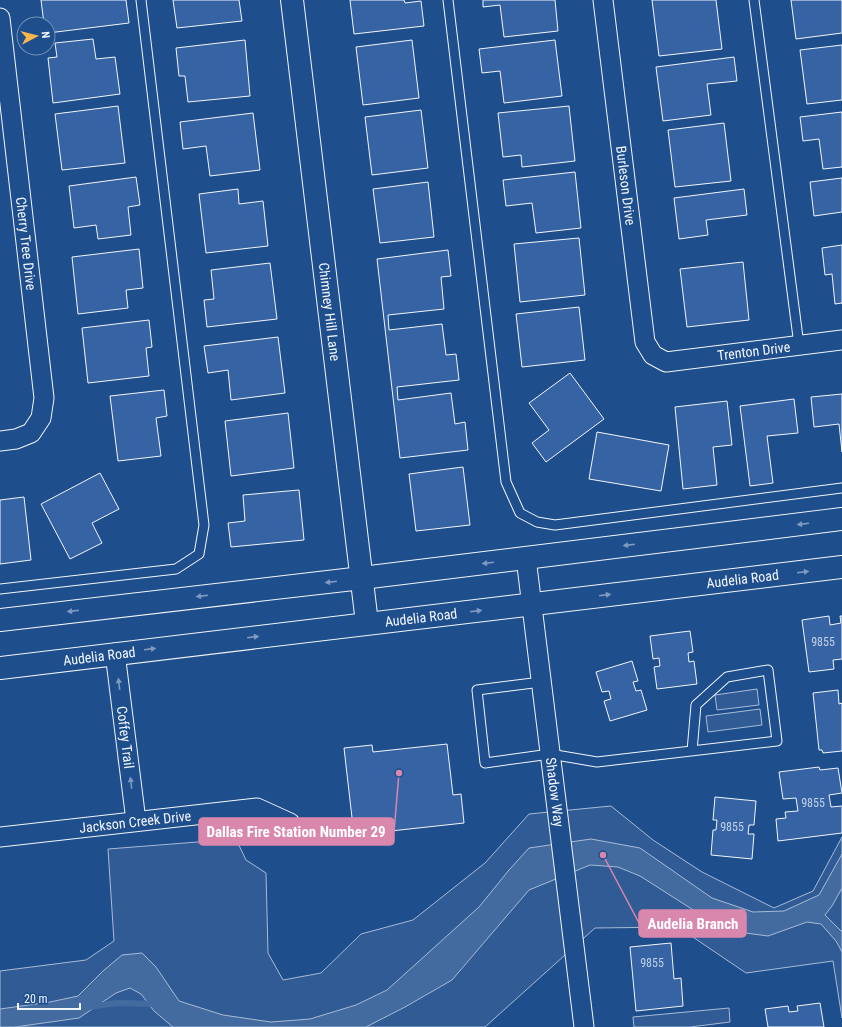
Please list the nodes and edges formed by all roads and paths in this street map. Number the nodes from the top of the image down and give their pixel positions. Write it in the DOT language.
graph roads {
  1 [pos="141,0"];
  2 [pos="292,0"];
  3 [pos="448,0"];
  4 [pos="603,0"];
  5 [pos="754,0"];
  6 [pos="0,18"];
  7 [pos="842,340"];
  8 [pos="799,345"];
  9 [pos="666,362"];
  10 [pos="0,441"];
  11 [pos="842,488"];
  12 [pos="842,519"];
  13 [pos="526,558"];
  14 [pos="842,567"];
  15 [pos="362,578"];
  16 [pos="0,589"];
  17 [pos="532,604"];
  18 [pos="0,620"];
  19 [pos="367,624"];
  20 [pos="115,653"];
  21 [pos="0,668"];
  22 [pos="541,682"];
  23 [pos="692,751"];
  24 [pos="550,754"];
  25 [pos="136,821"];
  26 [pos="290,823"];
  27 [pos="0,837"];
  28 [pos="584,1027"];
  1 -- 16 [label="lane"];
  2 -- 15 [label="main road, Chimney Hill Lane"];
  3 -- 11 [label="lane"];
  4 -- 9 [label="street, Burleson Drive"];
  5 -- 8 [label="lane"];
  6 -- 10 [label="street, Cherry Tree Drive"];
  7 -- 8 [label="street, Trenton Drive"];
  8 -- 9 [label="street, Trenton Drive"];
  12 -- 13 [label="main road, one-way"];
  13 -- 15 [label="main road, one-way"];
  13 -- 17 [label="street, Shadow Way"];
  17 -- 14 [label="main road, Audelia Road, one-way"];
  15 -- 18 [label="main road, one-way"];
  15 -- 19 [label="main road, Chimney Hill Lane"];
  19 -- 17 [label="main road, Audelia Road, one-way"];
  17 -- 22 [label="street, Shadow Way"];
  20 -- 19 [label="main road, Audelia Road, one-way"];
  20 -- 21 [label="main road, Audelia Road"];
  25 -- 20 [label="street, Coffey Trail, one-way"];
  22 -- 24 [label="street, Shadow Way"];
  22 -- 24 [label="lane"];
  23 -- 23 [label="lane"];
  23 -- 24 [label="lane"];
  24 -- 28 [label="street, Shadow Way"];
  25 -- 26 [label="street, Jackson Creek Drive"];
  25 -- 27 [label="street, Jackson Creek Drive"];
}
